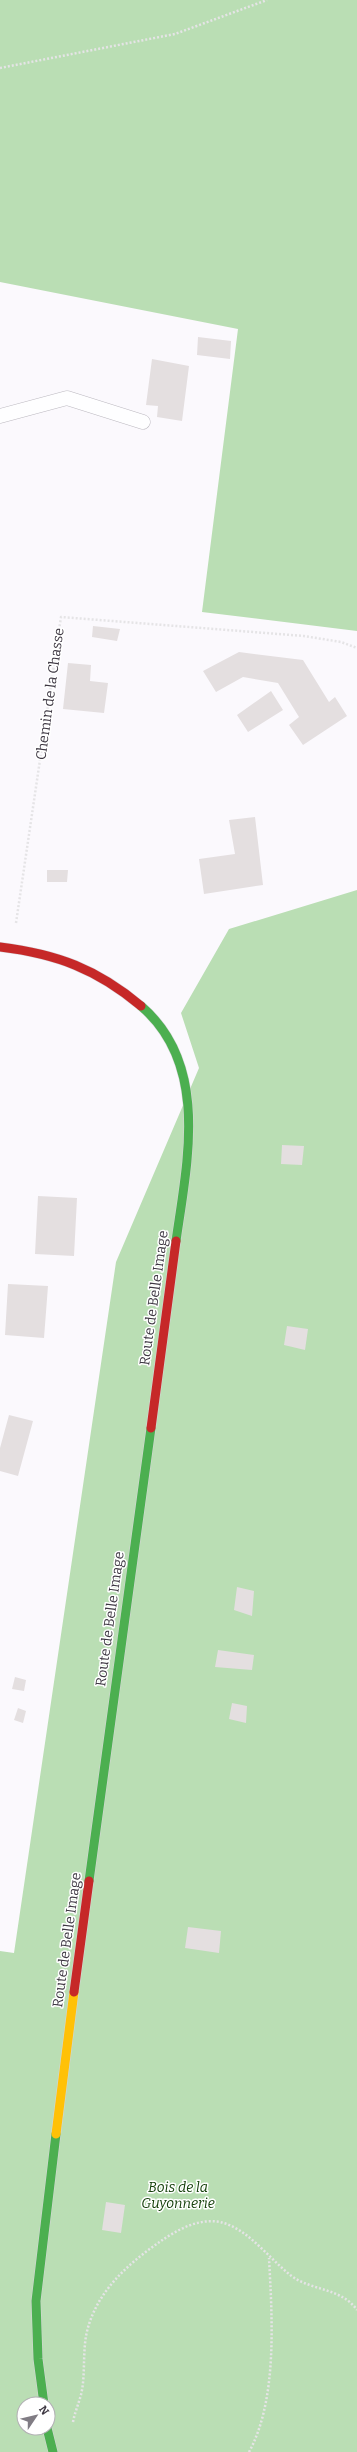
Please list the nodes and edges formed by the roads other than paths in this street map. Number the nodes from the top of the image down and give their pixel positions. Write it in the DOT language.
graph roads {
  1 [pos="0,416"];
  2 [pos="143,422"];
  3 [pos="0,947"];
  4 [pos="43,2396"];
  5 [pos="49,2436"];
  6 [pos="53,2452"];
  1 -- 2 [label="lane"];
  3 -- 4 [label="main road, Route de Belle Image"];
  5 -- 6 [label="main road"];
}
